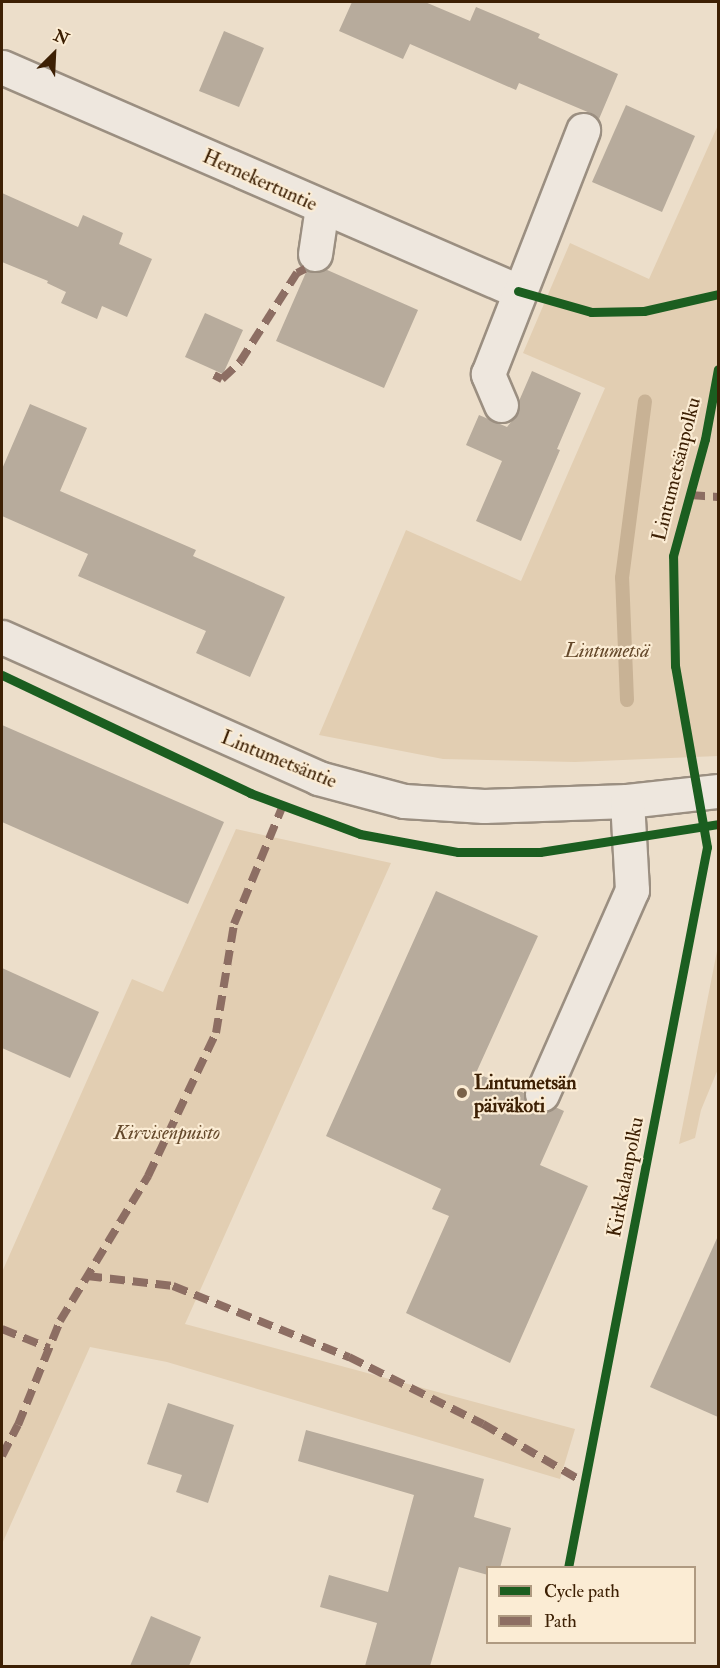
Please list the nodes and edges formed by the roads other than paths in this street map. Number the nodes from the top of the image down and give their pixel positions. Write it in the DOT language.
graph roads {
  1 [pos="2,67"];
  2 [pos="583,130"];
  3 [pos="322,207"];
  4 [pos="315,254"];
  5 [pos="518,291"];
  6 [pos="501,405"];
  7 [pos="2,637"];
  8 [pos="718,791"];
  9 [pos="627,801"];
  10 [pos="542,1094"];
  1 -- 3 [label="street, Hernekertuntie"];
  2 -- 5 [label="street"];
  3 -- 4 [label="street"];
  3 -- 5 [label="street, Hernekertuntie"];
  5 -- 6 [label="street"];
  7 -- 9 [label="street, Lintumetsäntie"];
  8 -- 9 [label="street, Lintumetsäntie"];
  9 -- 10 [label="street"];
}
